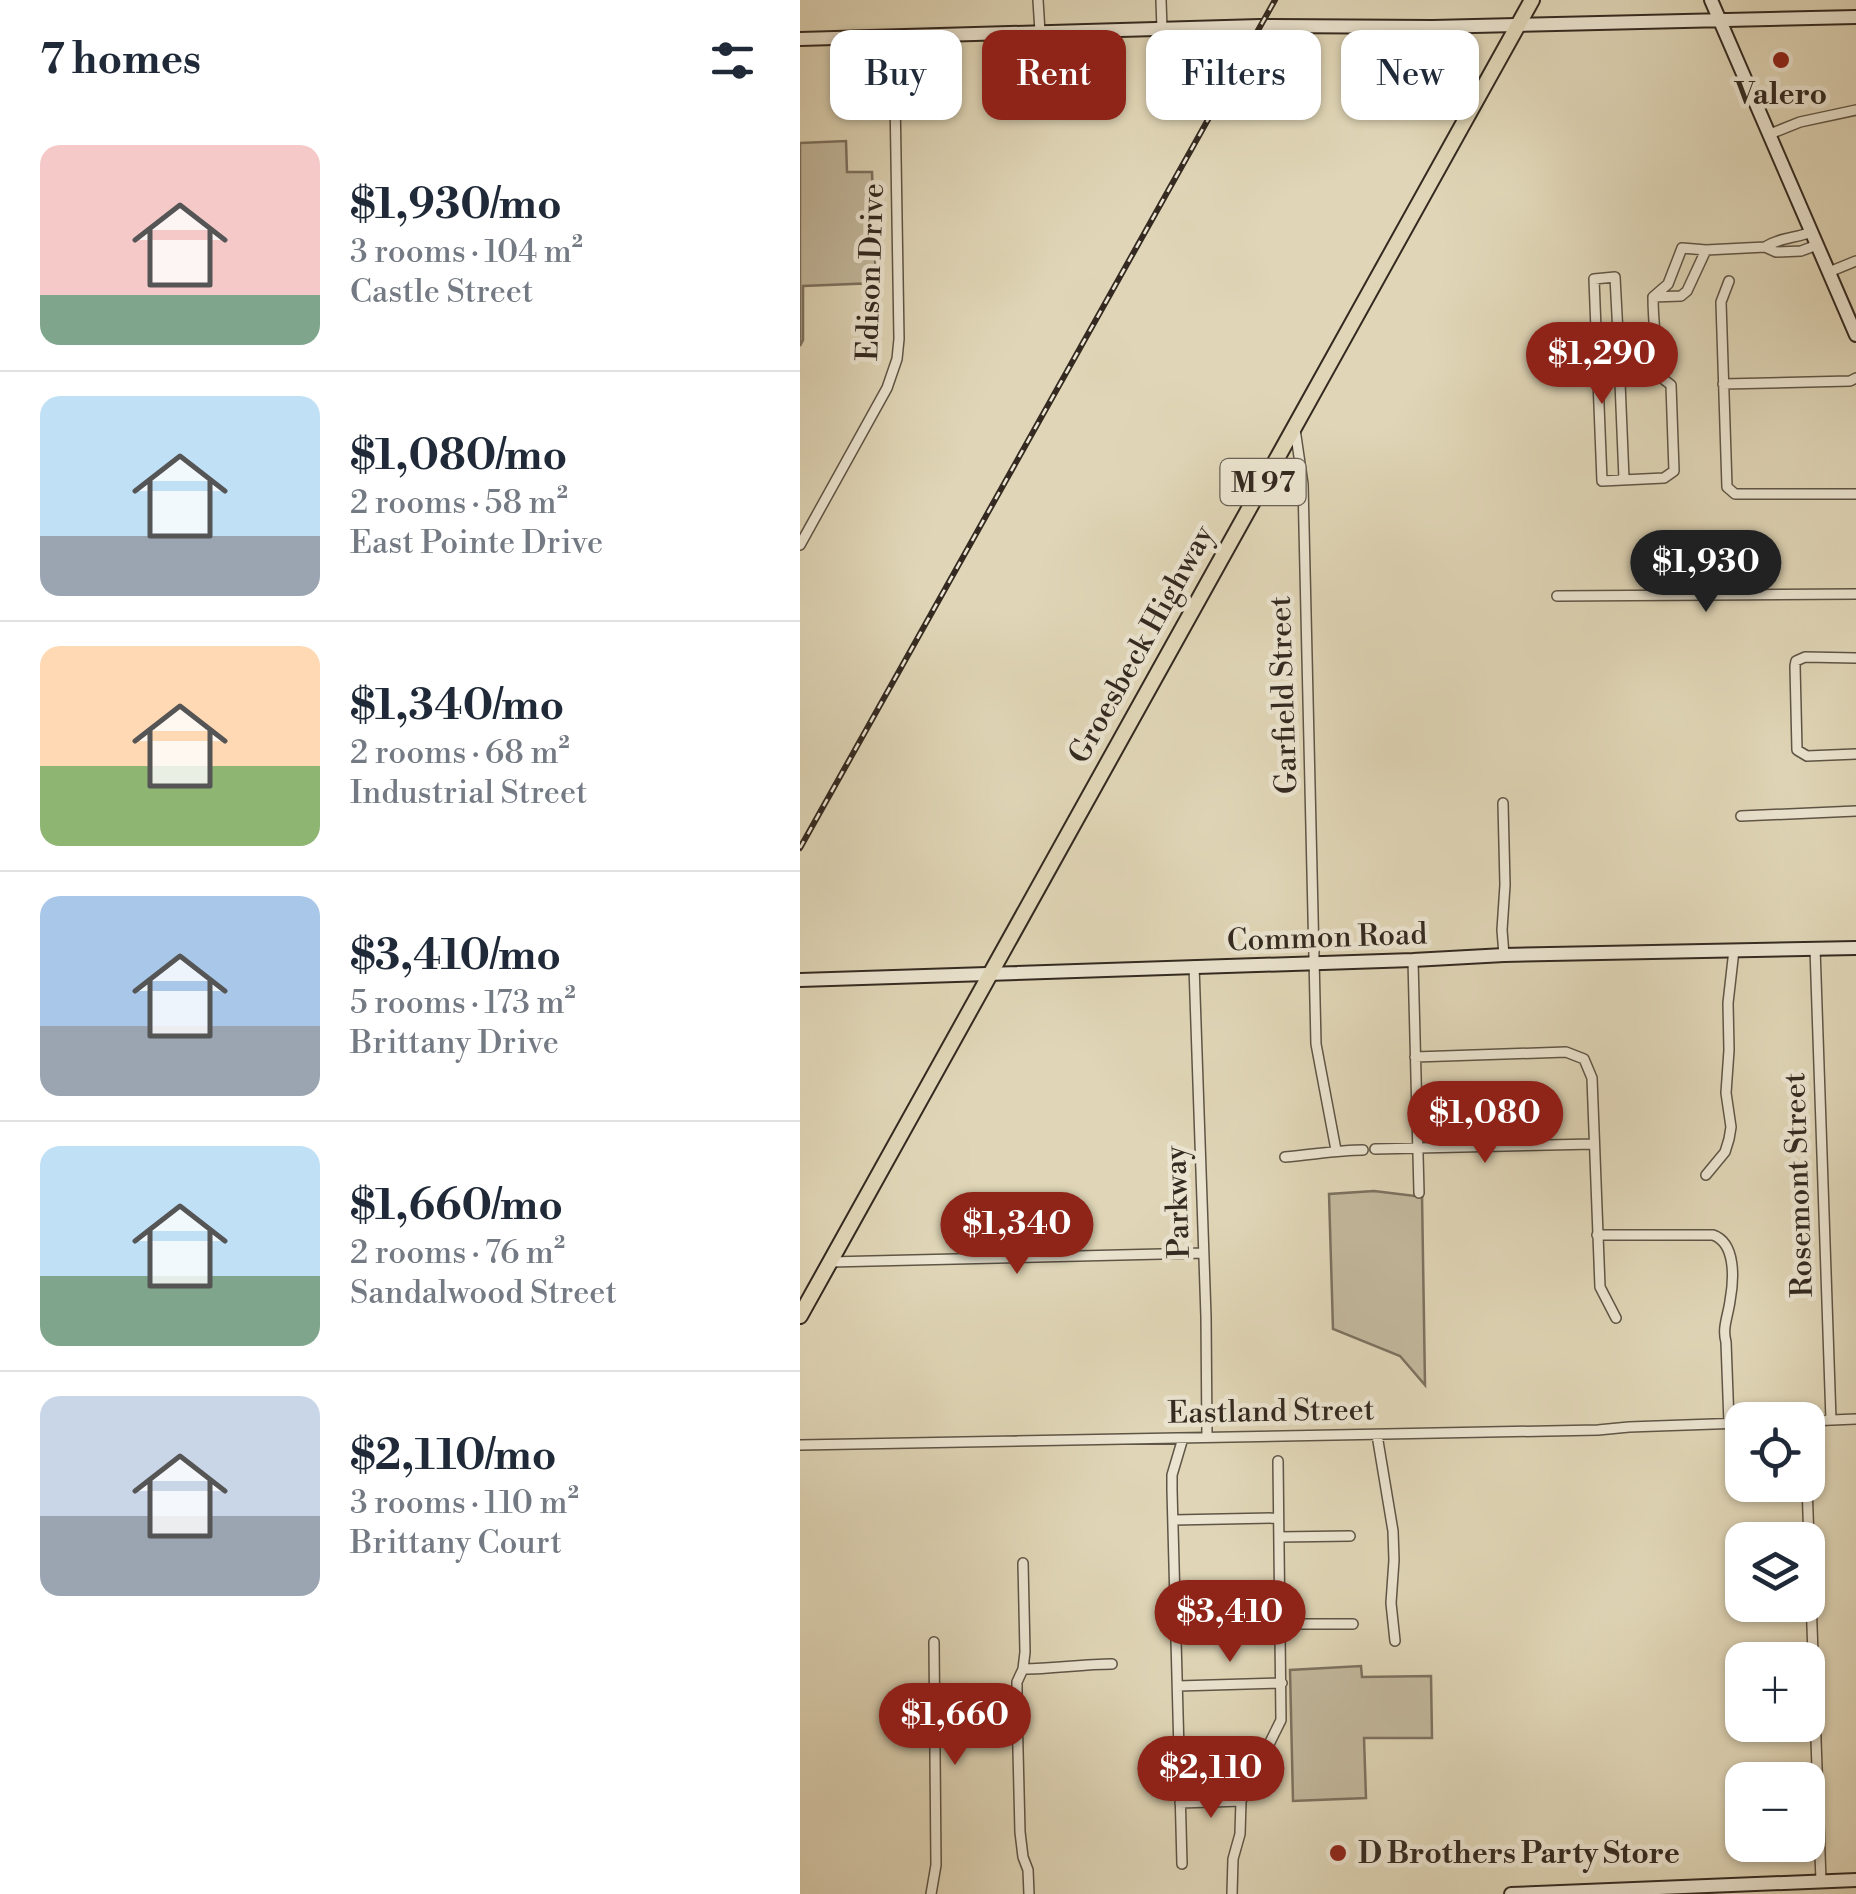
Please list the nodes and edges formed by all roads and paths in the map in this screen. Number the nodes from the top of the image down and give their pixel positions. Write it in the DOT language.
graph roads {
  1 [pos="1038,0"];
  2 [pos="1161,0"];
  3 [pos="1532,0"];
  4 [pos="1711,0"];
  5 [pos="1856,17"];
  6 [pos="1719,20"];
  7 [pos="1518,25"];
  8 [pos="1162,29"];
  9 [pos="1040,30"];
  10 [pos="1121,30"];
  11 [pos="830,38"];
  12 [pos="800,39"];
  13 [pos="1856,110"];
  14 [pos="896,120"];
  15 [pos="1770,134"];
  16 [pos="1815,238"];
  17 [pos="1706,250"];
  18 [pos="1856,261"];
  19 [pos="1830,272"];
  20 [pos="1729,281"];
  21 [pos="1653,297"];
  22 [pos="1654,332"];
  23 [pos="1618,334"];
  24 [pos="1856,335"];
  25 [pos="1856,378"];
  26 [pos="1722,384"];
  27 [pos="1294,426"];
  28 [pos="1624,480"];
  29 [pos="1856,494"];
  30 [pos="800,545"];
  31 [pos="1856,594"];
  32 [pos="1557,596"];
  33 [pos="1856,658"];
  34 [pos="1856,754"];
  35 [pos="1503,803"];
  36 [pos="1856,810"];
  37 [pos="1742,816"];
  38 [pos="1815,948"];
  39 [pos="1856,948"];
  40 [pos="1734,950"];
  41 [pos="1504,955"];
  42 [pos="1413,960"];
  43 [pos="1316,963"];
  44 [pos="1194,966"];
  45 [pos="990,974"];
  46 [pos="800,980"];
  47 [pos="1415,1057"];
  48 [pos="1594,1144"];
  49 [pos="1418,1148"];
  50 [pos="1375,1149"];
  51 [pos="1336,1150"];
  52 [pos="1363,1150"];
  53 [pos="1285,1156"];
  54 [pos="1706,1175"];
  55 [pos="1419,1193"];
  56 [pos="1596,1235"];
  57 [pos="1203,1253"];
  58 [pos="830,1262"];
  59 [pos="800,1316"];
  60 [pos="1616,1318"];
  61 [pos="1728,1402"];
  62 [pos="1856,1419"];
  63 [pos="1825,1420"];
  64 [pos="1831,1420"];
  65 [pos="1725,1423"];
  66 [pos="1376,1434"];
  67 [pos="1207,1437"];
  68 [pos="1183,1438"];
  69 [pos="800,1445"];
  70 [pos="1278,1461"];
  71 [pos="1809,1502"];
  72 [pos="1278,1518"];
  73 [pos="1173,1520"];
  74 [pos="1350,1536"];
  75 [pos="1279,1537"];
  76 [pos="1023,1562"];
  77 [pos="1279,1600"];
  78 [pos="1175,1603"];
  79 [pos="1280,1624"];
  80 [pos="1353,1624"];
  81 [pos="1395,1641"];
  82 [pos="934,1642"];
  83 [pos="1112,1664"];
  84 [pos="1023,1669"];
  85 [pos="1282,1683"];
  86 [pos="1178,1686"];
  87 [pos="1241,1800"];
  88 [pos="1180,1803"];
  89 [pos="1182,1864"];
  90 [pos="1856,1880"];
  91 [pos="1821,1882"];
  92 [pos="1784,1888"];
  93 [pos="1725,1890"];
  94 [pos="1624,1892"];
  95 [pos="1547,1893"];
  96 [pos="931,1894"];
  97 [pos="1029,1894"];
  98 [pos="1232,1894"];
  99 [pos="1511,1894"];
  1 -- 9 [label="street"];
  2 -- 8 [label="street"];
  3 -- 7 [label="main road, Groesbeck Highway / M 97"];
  4 -- 6 [label="main road"];
  5 -- 6 [label="main road"];
  6 -- 7 [label="main road"];
  6 -- 15 [label="main road"];
  7 -- 8 [label="main road"];
  7 -- 27 [label="main road, Groesbeck Highway / M 97"];
  8 -- 10 [label="main road"];
  11 -- 12 [label="main road"];
  13 -- 15 [label="street"];
  14 -- 30 [label="street, Edison Drive"];
  15 -- 16 [label="main road"];
  16 -- 17 [label="street"];
  16 -- 19 [label="main road"];
  17 -- 21 [label="street"];
  17 -- 21 [label="street"];
  18 -- 19 [label="street"];
  19 -- 24 [label="main road"];
  20 -- 26 [label="street"];
  21 -- 22 [label="street"];
  22 -- 23 [label="street"];
  22 -- 28 [label="street"];
  23 -- 28 [label="street"];
  23 -- 28 [label="street"];
  25 -- 26 [label="street"];
  26 -- 29 [label="street"];
  27 -- 43 [label="street, Garfield Street"];
  27 -- 45 [label="main road, Groesbeck Highway / M 97"];
  31 -- 32 [label="street"];
  33 -- 34 [label="street"];
  35 -- 41 [label="street"];
  36 -- 37 [label="street"];
  38 -- 39 [label="main road, Common Road"];
  38 -- 40 [label="main road, Common Road"];
  38 -- 64 [label="street, Rosemont Street"];
  40 -- 41 [label="main road, Common Road"];
  40 -- 54 [label="street"];
  41 -- 42 [label="main road, Common Road"];
  42 -- 43 [label="main road, Common Road"];
  42 -- 47 [label="street"];
  43 -- 44 [label="main road, Common Road"];
  43 -- 51 [label="street, Garfield Street"];
  44 -- 45 [label="main road, Common Road"];
  44 -- 57 [label="street, Parkway"];
  45 -- 46 [label="main road, Common Road"];
  45 -- 58 [label="main road, Groesbeck Highway / M 97"];
  47 -- 48 [label="street"];
  47 -- 49 [label="street"];
  48 -- 49 [label="street"];
  48 -- 56 [label="street"];
  49 -- 50 [label="street"];
  49 -- 55 [label="street"];
  51 -- 52 [label="street"];
  51 -- 53 [label="street"];
  56 -- 60 [label="street"];
  56 -- 61 [label="street"];
  57 -- 58 [label="street"];
  57 -- 67 [label="street, Parkway"];
  58 -- 59 [label="main road, Groesbeck Highway / M 97"];
  62 -- 64 [label="street"];
  63 -- 64 [label="street"];
  65 -- 66 [label="street, Eastland Street"];
  66 -- 67 [label="street, Eastland Street"];
  66 -- 81 [label="street"];
  67 -- 68 [label="street, Eastland Street"];
  68 -- 69 [label="street, Eastland Street"];
  68 -- 73 [label="street"];
  70 -- 72 [label="street"];
  71 -- 91 [label="street"];
  72 -- 73 [label="street"];
  72 -- 75 [label="street"];
  73 -- 78 [label="street"];
  74 -- 75 [label="street"];
  75 -- 77 [label="street"];
  76 -- 84 [label="street"];
  77 -- 78 [label="street"];
  77 -- 79 [label="street"];
  78 -- 86 [label="street"];
  79 -- 80 [label="street"];
  79 -- 85 [label="street"];
  82 -- 96 [label="street"];
  83 -- 84 [label="street"];
  84 -- 97 [label="street"];
  85 -- 86 [label="street"];
  85 -- 87 [label="street"];
  86 -- 88 [label="street"];
  87 -- 88 [label="street"];
  87 -- 98 [label="street"];
  88 -- 89 [label="street"];
  90 -- 91 [label="main road"];
  91 -- 92 [label="main road"];
  92 -- 93 [label="main road"];
  93 -- 94 [label="main road"];
  94 -- 95 [label="main road"];
  95 -- 99 [label="main road"];
}
